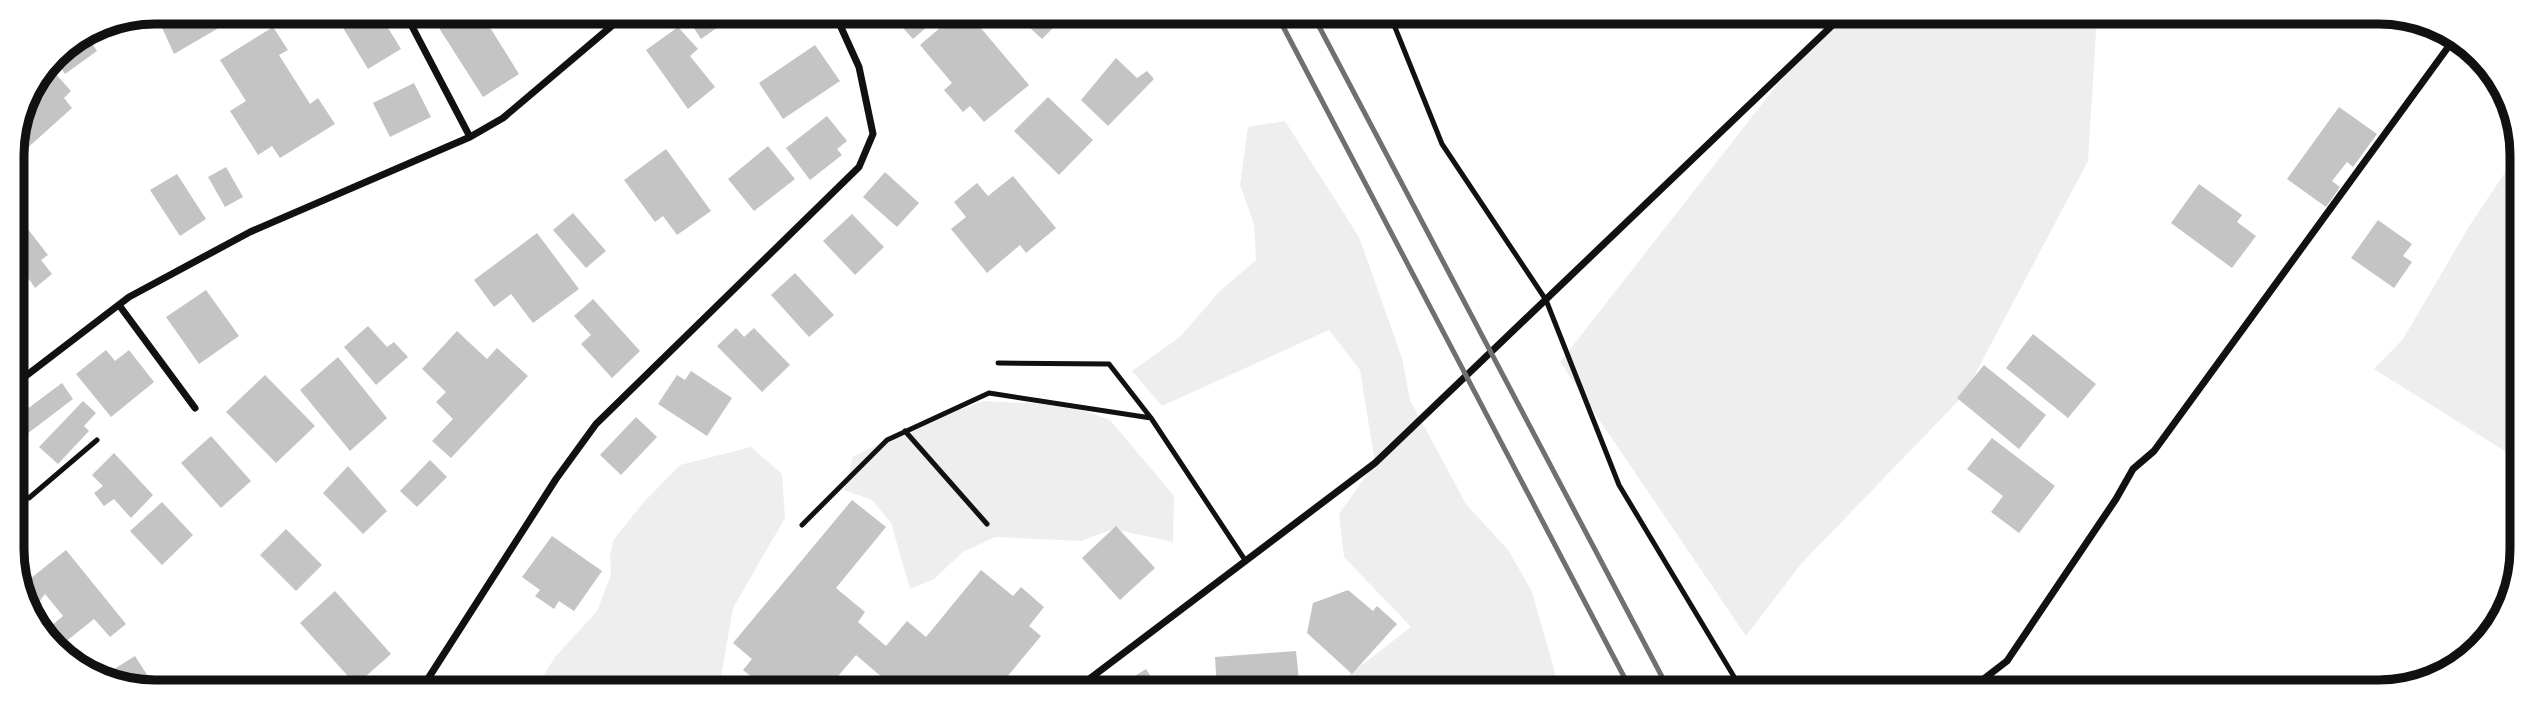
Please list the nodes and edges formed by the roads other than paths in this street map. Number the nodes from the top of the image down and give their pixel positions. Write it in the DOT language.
graph roads {
  1 [pos="411,24"];
  2 [pos="614,24"];
  3 [pos="840,24"];
  4 [pos="1394,24"];
  5 [pos="1834,24"];
  6 [pos="2449,45"];
  7 [pos="470,137"];
  8 [pos="1546,300"];
  9 [pos="119,305"];
  10 [pos="998,363"];
  11 [pos="24,377"];
  12 [pos="195,408"];
  13 [pos="1151,418"];
  14 [pos="905,432"];
  15 [pos="97,440"];
  16 [pos="24,495"];
  17 [pos="987,524"];
  18 [pos="802,525"];
  19 [pos="1245,560"];
  20 [pos="1736,679"];
  21 [pos="1983,679"];
  22 [pos="427,680"];
  23 [pos="1088,680"];
  1 -- 7 [label="street"];
  2 -- 7 [label="street"];
  3 -- 22 [label="street"];
  4 -- 8 [label="lane"];
  5 -- 8 [label="street"];
  6 -- 21 [label="street"];
  7 -- 9 [label="street"];
  8 -- 19 [label="street"];
  8 -- 20 [label="lane"];
  9 -- 11 [label="street"];
  9 -- 12 [label="street"];
  10 -- 13 [label="lane"];
  13 -- 14 [label="lane"];
  13 -- 19 [label="lane"];
  14 -- 17 [label="lane"];
  14 -- 18 [label="lane"];
  15 -- 16 [label="lane"];
  19 -- 23 [label="street"];
}
